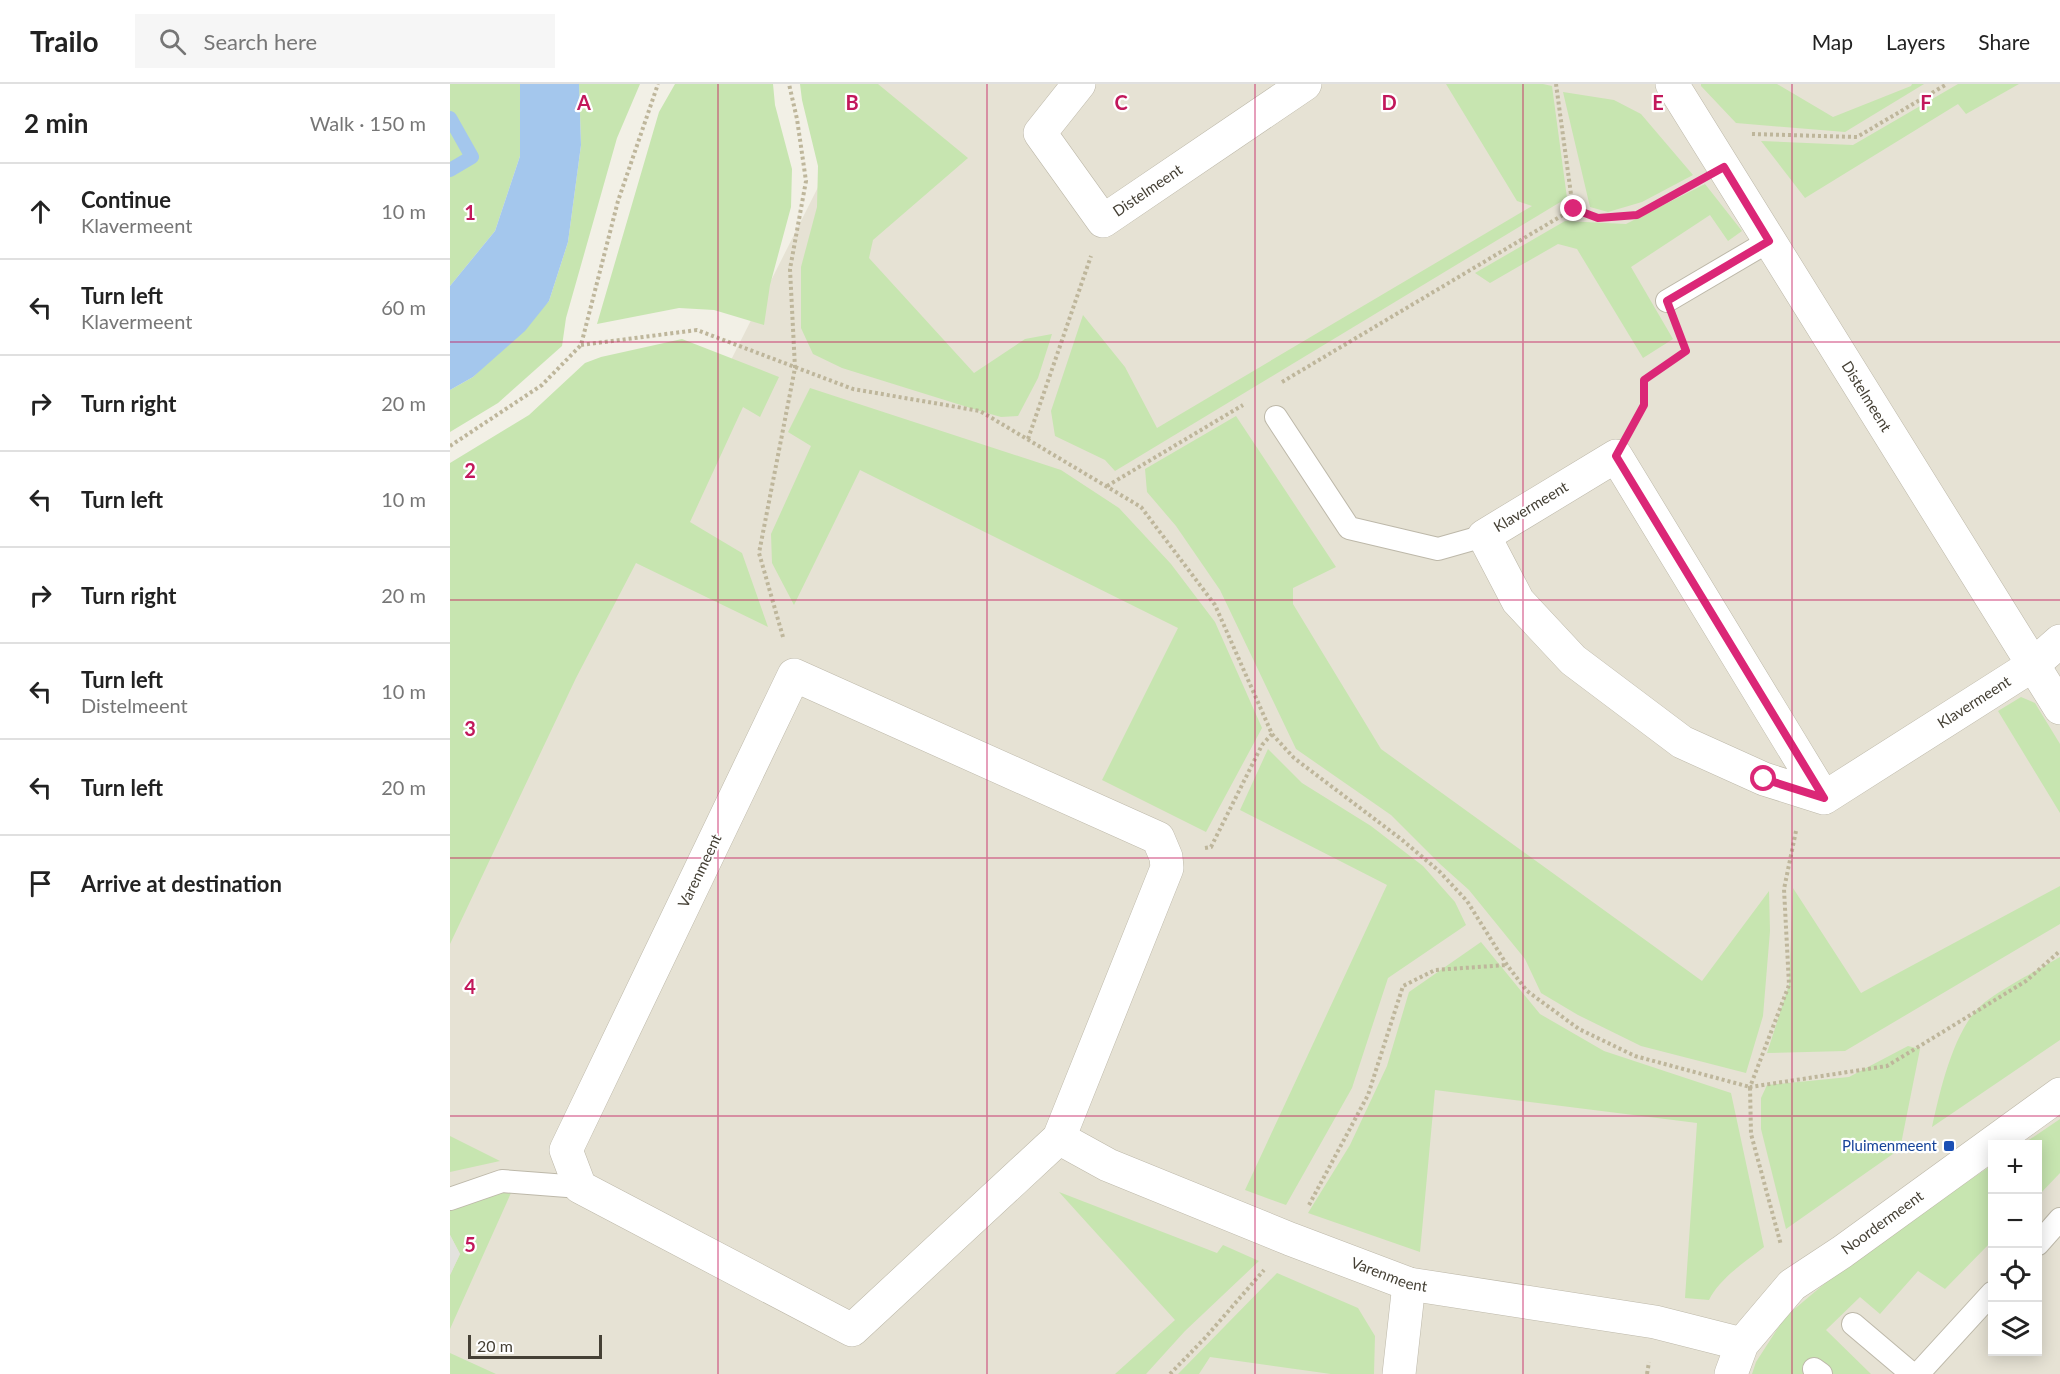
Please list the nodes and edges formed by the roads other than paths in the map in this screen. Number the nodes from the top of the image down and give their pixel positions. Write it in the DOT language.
graph roads {
  1 [pos="1079,84"];
  2 [pos="1305,84"];
  3 [pos="1672,84"];
  4 [pos="1769,241"];
  5 [pos="1667,301"];
  6 [pos="1276,417"];
  7 [pos="1484,536"];
  8 [pos="2060,641"];
  9 [pos="2033,665"];
  10 [pos="2060,708"];
  11 [pos="1815,795"];
  12 [pos="2060,1094"];
  13 [pos="1059,1138"];
  14 [pos="580,1187"];
  15 [pos="450,1199"];
  16 [pos="2060,1219"];
  17 [pos="2042,1239"];
  18 [pos="1408,1284"];
  19 [pos="1988,1297"];
  20 [pos="1853,1324"];
  21 [pos="1736,1359"];
  22 [pos="1399,1374"];
  23 [pos="1912,1374"];
  24 [pos="1917,1374"];
  1 -- 2 [label="street, Distelmeent"];
  3 -- 4 [label="street, Distelmeent"];
  4 -- 5 [label="lane"];
  4 -- 9 [label="street, Distelmeent"];
  6 -- 7 [label="lane"];
  7 -- 11 [label="street, Klavermeent"];
  7 -- 11 [label="street, Klavermeent"];
  8 -- 9 [label="street, Klavermeent"];
  9 -- 10 [label="street, Distelmeent"];
  9 -- 11 [label="street, Klavermeent"];
  12 -- 21 [label="street, Noordermeent"];
  13 -- 14 [label="street"];
  13 -- 14 [label="street, Varenmeent"];
  13 -- 18 [label="street, Varenmeent"];
  14 -- 15 [label="lane"];
  16 -- 17 [label="lane"];
  18 -- 21 [label="street, Varenmeent"];
  18 -- 22 [label="street"];
  19 -- 24 [label="lane"];
  20 -- 23 [label="lane"];
}
